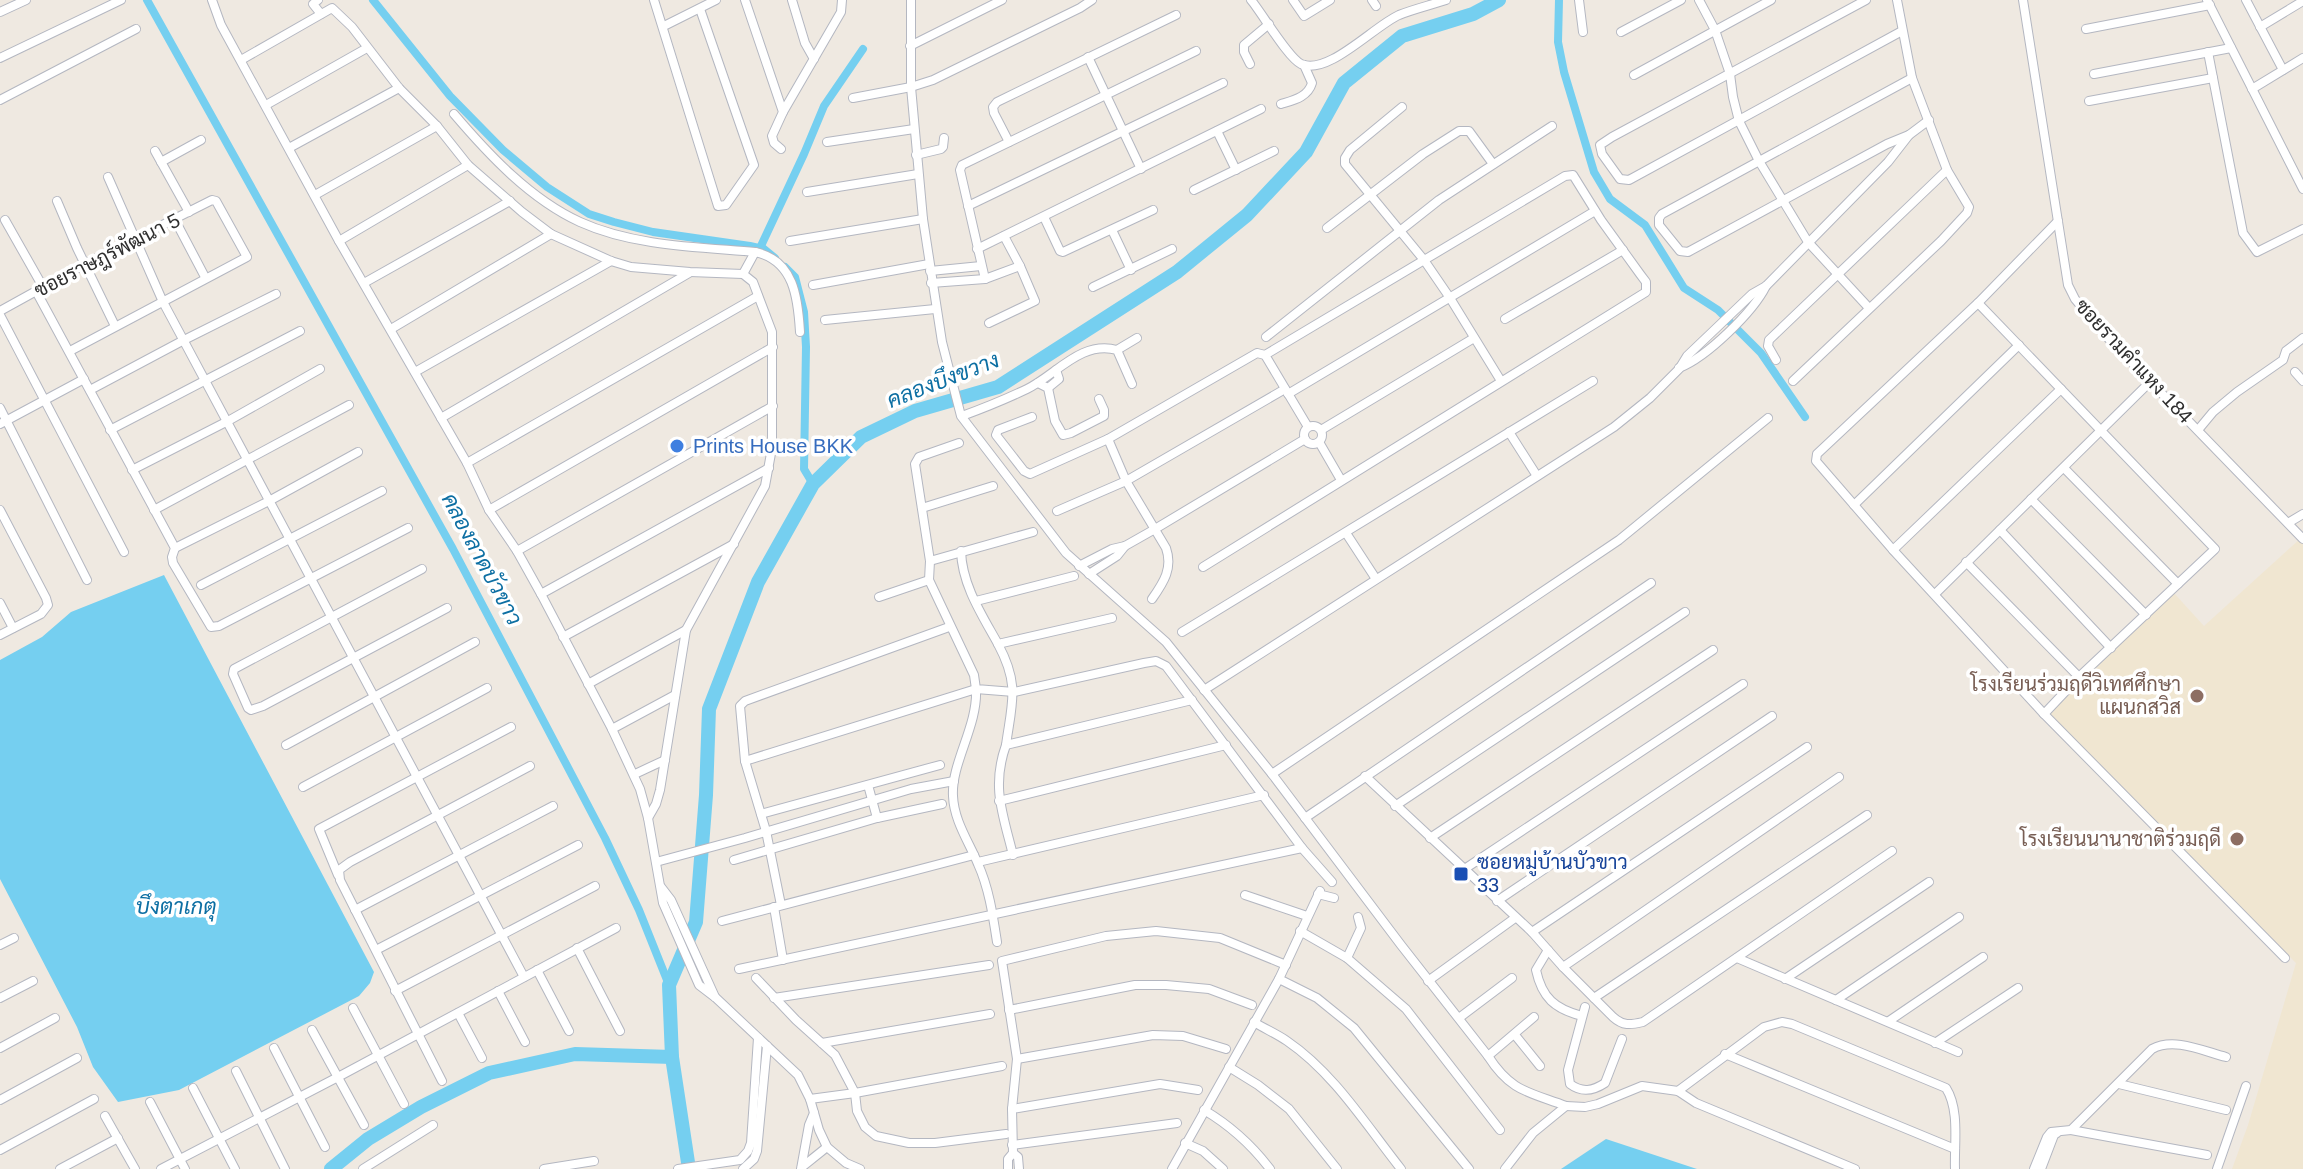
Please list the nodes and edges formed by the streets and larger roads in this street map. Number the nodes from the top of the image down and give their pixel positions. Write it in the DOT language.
graph roads {
  1 [pos="26,0"];
  2 [pos="121,0"];
  3 [pos="212,0"];
  4 [pos="318,0"];
  5 [pos="654,0"];
  6 [pos="716,0"];
  7 [pos="745,0"];
  8 [pos="792,0"];
  9 [pos="842,0"];
  10 [pos="911,0"];
  11 [pos="1002,0"];
  12 [pos="1092,0"];
  13 [pos="1251,0"];
  14 [pos="1293,0"];
  15 [pos="1330,0"];
  16 [pos="1446,0"];
  17 [pos="1579,0"];
  18 [pos="1681,0"];
  19 [pos="1699,0"];
  20 [pos="1771,0"];
  21 [pos="1866,0"];
  22 [pos="1897,0"];
  23 [pos="2023,0"];
  24 [pos="2246,0"];
  25 [pos="2303,1"];
  26 [pos="2208,3"];
  27 [pos="1077,4"];
  28 [pos="700,9"];
  29 [pos="0,12"];
  30 [pos="321,14"];
  31 [pos="1176,15"];
  32 [pos="1269,24"];
  33 [pos="664,26"];
  34 [pos="2260,27"];
  35 [pos="136,29"];
  36 [pos="2086,29"];
  37 [pos="1715,30"];
  38 [pos="1902,31"];
  39 [pos="1583,32"];
  40 [pos="1621,32"];
  41 [pos="910,46"];
  42 [pos="367,48"];
  43 [pos="2231,48"];
  44 [pos="1196,51"];
  45 [pos="2208,52"];
  46 [pos="1088,57"];
  47 [pos="0,58"];
  48 [pos="2303,58"];
  49 [pos="814,59"];
  50 [pos="241,60"];
  51 [pos="1250,64"];
  52 [pos="1304,65"];
  53 [pos="2283,70"];
  54 [pos="1730,74"];
  55 [pos="2094,74"];
  56 [pos="1634,75"];
  57 [pos="1912,78"];
  58 [pos="2213,78"];
  59 [pos="1223,83"];
  60 [pos="911,87"];
  61 [pos="399,88"];
  62 [pos="2252,89"];
  63 [pos="1106,94"];
  64 [pos="853,98"];
  65 [pos="0,100"];
  66 [pos="2089,101"];
  67 [pos="1281,104"];
  68 [pos="266,105"];
  69 [pos="1402,107"];
  70 [pos="1261,109"];
  71 [pos="783,112"];
  72 [pos="454,114"];
  73 [pos="1929,120"];
  74 [pos="1739,121"];
  75 [pos="437,126"];
  76 [pos="1552,126"];
  77 [pos="914,129"];
  78 [pos="1123,130"];
  79 [pos="1217,131"];
  80 [pos="1909,135"];
  81 [pos="944,138"];
  82 [pos="201,140"];
  83 [pos="827,142"];
  84 [pos="1009,142"];
  85 [pos="289,148"];
  86 [pos="781,149"];
  87 [pos="155,151"];
  88 [pos="1274,151"];
  89 [pos="916,155"];
  90 [pos="1759,161"];
  91 [pos="161,162"];
  92 [pos="1493,164"];
  93 [pos="2303,164"];
  94 [pos="468,165"];
  95 [pos="1141,169"];
  96 [pos="1236,170"];
  97 [pos="1947,170"];
  98 [pos="2293,170"];
  99 [pos="918,174"];
  100 [pos="108,177"];
  101 [pos="2303,189"];
  102 [pos="1194,190"];
  103 [pos="807,192"];
  104 [pos="315,195"];
  105 [pos="1371,195"];
  106 [pos="1781,200"];
  107 [pos="57,201"];
  108 [pos="510,201"];
  109 [pos="968,206"];
  110 [pos="1153,210"];
  111 [pos="1595,211"];
  112 [pos="189,212"];
  113 [pos="1044,217"];
  114 [pos="923,219"];
  115 [pos="5,220"];
  116 [pos="175,220"];
  117 [pos="2058,221"];
  118 [pos="1327,228"];
  119 [pos="2303,229"];
  120 [pos="1112,230"];
  121 [pos="1400,230"];
  122 [pos="551,234"];
  123 [pos="1004,236"];
  124 [pos="133,239"];
  125 [pos="339,241"];
  126 [pos="790,241"];
  127 [pos="1808,242"];
  128 [pos="977,249"];
  129 [pos="1172,249"];
  130 [pos="1623,250"];
  131 [pos="755,252"];
  132 [pos="1424,260"];
  133 [pos="611,261"];
  134 [pos="85,264"];
  135 [pos="981,266"];
  136 [pos="1020,266"];
  137 [pos="929,268"];
  138 [pos="1131,270"];
  139 [pos="690,272"];
  140 [pos="743,274"];
  141 [pos="1837,275"];
  142 [pos="205,277"];
  143 [pos="985,279"];
  144 [pos="364,283"];
  145 [pos="931,283"];
  146 [pos="813,285"];
  147 [pos="1093,287"];
  148 [pos="40,289"];
  149 [pos="276,294"];
  150 [pos="758,296"];
  151 [pos="1450,298"];
  152 [pos="163,302"];
  153 [pos="1978,303"];
  154 [pos="1869,308"];
  155 [pos="935,309"];
  156 [pos="1301,309"];
  157 [pos="0,313"];
  158 [pos="1505,319"];
  159 [pos="825,320"];
  160 [pos="989,323"];
  161 [pos="1316,324"];
  162 [pos="115,326"];
  163 [pos="391,329"];
  164 [pos="300,331"];
  165 [pos="800,332"];
  166 [pos="1266,337"];
  167 [pos="1137,338"];
  168 [pos="1474,338"];
  169 [pos="2303,338"];
  170 [pos="184,340"];
  171 [pos="2019,345"];
  172 [pos="773,347"];
  173 [pos="1117,350"];
  174 [pos="70,351"];
  175 [pos="1265,355"];
  176 [pos="1776,360"];
  177 [pos="320,369"];
  178 [pos="1056,370"];
  179 [pos="415,372"];
  180 [pos="2295,372"];
  181 [pos="84,379"];
  182 [pos="1501,381"];
  183 [pos="1593,381"];
  184 [pos="1793,381"];
  185 [pos="2151,381"];
  186 [pos="2303,381"];
  187 [pos="205,382"];
  188 [pos="1038,383"];
  189 [pos="1132,384"];
  190 [pos="1048,388"];
  191 [pos="2061,389"];
  192 [pos="90,390"];
  193 [pos="1286,391"];
  194 [pos="1099,399"];
  195 [pos="44,400"];
  196 [pos="349,405"];
  197 [pos="773,406"];
  198 [pos="0,408"];
  199 [pos="962,416"];
  200 [pos="1032,417"];
  201 [pos="441,418"];
  202 [pos="1768,418"];
  203 [pos="228,421"];
  204 [pos="3,422"];
  205 [pos="1308,427"];
  206 [pos="110,430"];
  207 [pos="1321,430"];
  208 [pos="2198,430"];
  209 [pos="2101,431"];
  210 [pos="1509,432"];
  211 [pos="1108,439"];
  212 [pos="1305,439"];
  213 [pos="1319,442"];
  214 [pos="959,443"];
  215 [pos="358,452"];
  216 [pos="248,459"];
  217 [pos="467,463"];
  218 [pos="769,468"];
  219 [pos="2064,468"];
  220 [pos="132,470"];
  221 [pos="1537,476"];
  222 [pos="1341,480"];
  223 [pos="1126,481"];
  224 [pos="993,486"];
  225 [pos="382,491"];
  226 [pos="2031,499"];
  227 [pos="269,501"];
  228 [pos="1854,505"];
  229 [pos="922,508"];
  230 [pos="0,510"];
  231 [pos="154,510"];
  232 [pos="489,510"];
  233 [pos="1057,511"];
  234 [pos="2303,514"];
  235 [pos="2288,523"];
  236 [pos="408,528"];
  237 [pos="1155,529"];
  238 [pos="2299,529"];
  239 [pos="2000,530"];
  240 [pos="1033,532"];
  241 [pos="1346,533"];
  242 [pos="290,538"];
  243 [pos="2303,539"];
  244 [pos="735,544"];
  245 [pos="1125,546"];
  246 [pos="175,548"];
  247 [pos="1893,550"];
  248 [pos="517,551"];
  249 [pos="961,551"];
  250 [pos="124,552"];
  251 [pos="930,561"];
  252 [pos="1966,562"];
  253 [pos="1079,566"];
  254 [pos="1203,567"];
  255 [pos="422,569"];
  256 [pos="1089,574"];
  257 [pos="1074,576"];
  258 [pos="311,578"];
  259 [pos="1376,579"];
  260 [pos="87,580"];
  261 [pos="929,580"];
  262 [pos="1651,583"];
  263 [pos="2178,584"];
  264 [pos="201,585"];
  265 [pos="541,594"];
  266 [pos="1935,594"];
  267 [pos="879,597"];
  268 [pos="1152,599"];
  269 [pos="976,601"];
  270 [pos="0,603"];
  271 [pos="447,608"];
  272 [pos="1685,612"];
  273 [pos="2146,615"];
  274 [pos="331,617"];
  275 [pos="1112,618"];
  276 [pos="949,627"];
  277 [pos="13,628"];
  278 [pos="686,630"];
  279 [pos="1182,632"];
  280 [pos="0,635"];
  281 [pos="563,637"];
  282 [pos="475,642"];
  283 [pos="998,644"];
  284 [pos="2111,648"];
  285 [pos="1713,650"];
  286 [pos="352,657"];
  287 [pos="2079,677"];
  288 [pos="588,684"];
  289 [pos="1743,684"];
  290 [pos="487,688"];
  291 [pos="976,689"];
  292 [pos="1204,690"];
  293 [pos="1014,692"];
  294 [pos="675,695"];
  295 [pos="373,697"];
  296 [pos="1192,700"];
  297 [pos="2044,714"];
  298 [pos="1772,716"];
  299 [pos="511,727"];
  300 [pos="612,729"];
  301 [pos="395,737"];
  302 [pos="286,745"];
  303 [pos="1006,745"];
  304 [pos="1226,745"];
  305 [pos="1807,747"];
  306 [pos="665,760"];
  307 [pos="745,761"];
  308 [pos="940,765"];
  309 [pos="530,766"];
  310 [pos="635,774"];
  311 [pos="1272,774"];
  312 [pos="417,776"];
  313 [pos="1365,776"];
  314 [pos="1839,777"];
  315 [pos="954,781"];
  316 [pos="868,785"];
  317 [pos="303,787"];
  318 [pos="1264,795"];
  319 [pos="872,801"];
  320 [pos="999,801"];
  321 [pos="942,804"];
  322 [pos="553,806"];
  323 [pos="1395,806"];
  324 [pos="761,814"];
  325 [pos="438,815"];
  326 [pos="1867,815"];
  327 [pos="648,818"];
  328 [pos="877,818"];
  329 [pos="1305,818"];
  330 [pos="766,831"];
  331 [pos="1430,838"];
  332 [pos="578,845"];
  333 [pos="1302,848"];
  334 [pos="770,850"];
  335 [pos="1892,851"];
  336 [pos="459,854"];
  337 [pos="1013,855"];
  338 [pos="976,859"];
  339 [pos="734,860"];
  340 [pos="656,862"];
  341 [pos="1463,870"];
  342 [pos="338,875"];
  343 [pos="1332,882"];
  344 [pos="1929,882"];
  345 [pos="595,886"];
  346 [pos="480,895"];
  347 [pos="1245,895"];
  348 [pos="1334,898"];
  349 [pos="1497,901"];
  350 [pos="777,906"];
  351 [pos="355,910"];
  352 [pos="993,916"];
  353 [pos="1307,916"];
  354 [pos="1358,917"];
  355 [pos="1959,917"];
  356 [pos="1515,918"];
  357 [pos="722,921"];
  358 [pos="616,928"];
  359 [pos="1300,931"];
  360 [pos="1532,932"];
  361 [pos="501,935"];
  362 [pos="14,938"];
  363 [pos="997,942"];
  364 [pos="0,945"];
  365 [pos="577,948"];
  366 [pos="376,950"];
  367 [pos="1548,950"];
  368 [pos="1983,957"];
  369 [pos="1347,958"];
  370 [pos="1737,958"];
  371 [pos="2285,958"];
  372 [pos="783,960"];
  373 [pos="989,965"];
  374 [pos="1286,965"];
  375 [pos="1563,967"];
  376 [pos="739,969"];
  377 [pos="537,970"];
  378 [pos="524,977"];
  379 [pos="756,978"];
  380 [pos="1512,978"];
  381 [pos="1279,979"];
  382 [pos="1785,979"];
  383 [pos="33,981"];
  384 [pos="1428,981"];
  385 [pos="2018,988"];
  386 [pos="395,991"];
  387 [pos="498,991"];
  388 [pos="0,998"];
  389 [pos="774,998"];
  390 [pos="1594,998"];
  391 [pos="1836,1000"];
  392 [pos="1252,1005"];
  393 [pos="353,1008"];
  394 [pos="1009,1010"];
  395 [pos="458,1013"];
  396 [pos="990,1014"];
  397 [pos="1534,1017"];
  398 [pos="55,1018"];
  399 [pos="1459,1018"];
  400 [pos="1889,1021"];
  401 [pos="1254,1022"];
  402 [pos="312,1030"];
  403 [pos="569,1031"];
  404 [pos="620,1031"];
  405 [pos="417,1034"];
  406 [pos="1515,1035"];
  407 [pos="758,1038"];
  408 [pos="1622,1039"];
  409 [pos="525,1042"];
  410 [pos="822,1043"];
  411 [pos="1935,1043"];
  412 [pos="767,1046"];
  413 [pos="0,1048"];
  414 [pos="274,1048"];
  415 [pos="1226,1049"];
  416 [pos="1958,1052"];
  417 [pos="1725,1054"];
  418 [pos="378,1055"];
  419 [pos="1488,1056"];
  420 [pos="2226,1057"];
  421 [pos="77,1058"];
  422 [pos="482,1058"];
  423 [pos="1017,1059"];
  424 [pos="1002,1066"];
  425 [pos="1540,1066"];
  426 [pos="1229,1067"];
  427 [pos="236,1071"];
  428 [pos="338,1077"];
  429 [pos="442,1081"];
  430 [pos="2119,1084"];
  431 [pos="2246,1086"];
  432 [pos="193,1088"];
  433 [pos="1198,1090"];
  434 [pos="1678,1091"];
  435 [pos="855,1093"];
  436 [pos="300,1097"];
  437 [pos="94,1099"];
  438 [pos="810,1099"];
  439 [pos="0,1100"];
  440 [pos="150,1102"];
  441 [pos="404,1104"];
  442 [pos="1566,1106"];
  443 [pos="1012,1109"];
  444 [pos="1204,1110"];
  445 [pos="2226,1110"];
  446 [pos="814,1113"];
  447 [pos="105,1116"];
  448 [pos="258,1118"];
  449 [pos="1177,1123"];
  450 [pos="364,1125"];
  451 [pos="433,1125"];
  452 [pos="1500,1130"];
  453 [pos="2066,1130"];
  454 [pos="1006,1134"];
  455 [pos="118,1138"];
  456 [pos="219,1138"];
  457 [pos="1185,1143"];
  458 [pos="325,1147"];
  459 [pos="827,1147"];
  460 [pos="1013,1149"];
  461 [pos="1955,1149"];
  462 [pos="0,1150"];
  463 [pos="2207,1155"];
  464 [pos="180,1159"];
  465 [pos="594,1161"];
  466 [pos="802,1168"];
  467 [pos="60,1169"];
  468 [pos="135,1169"];
  469 [pos="161,1169"];
  470 [pos="185,1169"];
  471 [pos="235,1169"];
  472 [pos="285,1169"];
  473 [pos="363,1169"];
  474 [pos="544,1169"];
  475 [pos="678,1169"];
  476 [pos="743,1169"];
  477 [pos="860,1169"];
  478 [pos="1008,1169"];
  479 [pos="1019,1169"];
  480 [pos="1172,1169"];
  481 [pos="1223,1169"];
  482 [pos="1270,1169"];
  483 [pos="1337,1169"];
  484 [pos="1401,1169"];
  485 [pos="1469,1169"];
  486 [pos="1505,1169"];
  487 [pos="1855,1169"];
  488 [pos="1955,1169"];
  489 [pos="2034,1169"];
  490 [pos="2041,1169"];
  491 [pos="2217,1169"];
  1 -- 29 [label="street"];
  2 -- 47 [label="street"];
  3 -- 50 [label="street"];
  4 -- 30 [label="street"];
  5 -- 33 [label="street"];
  6 -- 28 [label="street"];
  7 -- 71 [label="street"];
  8 -- 49 [label="street"];
  9 -- 49 [label="street"];
  10 -- 41 [label="street"];
  11 -- 41 [label="street"];
  12 -- 27 [label="street"];
  13 -- 32 [label="street"];
  14 -- 15 [label="street"];
  16 -- 52 [label="street"];
  17 -- 39 [label="street"];
  18 -- 40 [label="street"];
  19 -- 37 [label="street"];
  20 -- 37 [label="street"];
  21 -- 54 [label="street"];
  22 -- 38 [label="street"];
  23 -- 117 [label="street, ซอยรามคำแหง 184"];
  24 -- 34 [label="street"];
  25 -- 34 [label="street"];
  26 -- 36 [label="street"];
  26 -- 43 [label="street"];
  27 -- 60 [label="street"];
  28 -- 33 [label="street"];
  28 -- 33 [label="street"];
  30 -- 42 [label="street"];
  30 -- 50 [label="street"];
  31 -- 46 [label="street"];
  32 -- 51 [label="street"];
  32 -- 52 [label="street"];
  34 -- 53 [label="street"];
  35 -- 65 [label="street"];
  37 -- 54 [label="street"];
  37 -- 56 [label="street"];
  38 -- 57 [label="street"];
  38 -- 74 [label="street"];
  41 -- 60 [label="street"];
  42 -- 61 [label="street"];
  42 -- 68 [label="street"];
  43 -- 45 [label="street"];
  43 -- 62 [label="street"];
  44 -- 63 [label="street"];
  45 -- 55 [label="street"];
  45 -- 58 [label="street"];
  46 -- 63 [label="street"];
  46 -- 84 [label="street"];
  48 -- 53 [label="street"];
  49 -- 71 [label="street"];
  50 -- 68 [label="street"];
  52 -- 67 [label="street"];
  53 -- 62 [label="street"];
  54 -- 74 [label="street"];
  54 -- 74 [label="street"];
  57 -- 73 [label="street"];
  57 -- 90 [label="street"];
  58 -- 66 [label="street"];
  58 -- 119 [label="street"];
  59 -- 78 [label="street"];
  60 -- 64 [label="street"];
  60 -- 77 [label="street"];
  61 -- 75 [label="street"];
  61 -- 85 [label="street"];
  62 -- 98 [label="street"];
  63 -- 78 [label="street"];
  63 -- 84 [label="street"];
  68 -- 85 [label="street"];
  69 -- 105 [label="street"];
  70 -- 79 [label="street"];
  71 -- 86 [label="street"];
  72 -- 131 [label="street"];
  73 -- 80 [label="street"];
  73 -- 97 [label="street"];
  74 -- 90 [label="street"];
  75 -- 94 [label="street"];
  75 -- 104 [label="street"];
  76 -- 92 [label="street"];
  77 -- 83 [label="street"];
  77 -- 89 [label="street"];
  78 -- 95 [label="street"];
  78 -- 109 [label="street"];
  79 -- 95 [label="street"];
  79 -- 96 [label="street"];
  80 -- 106 [label="street"];
  80 -- 127 [label="street"];
  81 -- 89 [label="street"];
  82 -- 91 [label="street"];
  84 -- 109 [label="street"];
  85 -- 104 [label="street"];
  87 -- 91 [label="street"];
  88 -- 96 [label="street"];
  89 -- 99 [label="street"];
  90 -- 106 [label="street"];
  90 -- 106 [label="street"];
  91 -- 112 [label="street"];
  92 -- 105 [label="street"];
  92 -- 121 [label="street"];
  93 -- 98 [label="street"];
  94 -- 108 [label="street"];
  94 -- 125 [label="street"];
  95 -- 113 [label="street"];
  96 -- 102 [label="street"];
  97 -- 141 [label="street"];
  97 -- 154 [label="street"];
  98 -- 101 [label="street"];
  99 -- 103 [label="street"];
  99 -- 114 [label="street"];
  100 -- 124 [label="street"];
  104 -- 125 [label="street"];
  105 -- 118 [label="street"];
  105 -- 121 [label="street"];
  106 -- 127 [label="street"];
  107 -- 134 [label="street"];
  108 -- 122 [label="street"];
  108 -- 144 [label="street"];
  109 -- 128 [label="street"];
  110 -- 120 [label="street"];
  111 -- 130 [label="street"];
  111 -- 132 [label="street"];
  111 -- 151 [label="street"];
  112 -- 116 [label="street, ซอยราษฎร์พัฒนา 5"];
  112 -- 142 [label="street, ซอยราษฎร์พัฒนา 5"];
  113 -- 120 [label="street"];
  113 -- 123 [label="street"];
  114 -- 126 [label="street"];
  114 -- 137 [label="street"];
  115 -- 148 [label="street"];
  116 -- 124 [label="street, ซอยราษฎร์พัฒนา 5"];
  116 -- 142 [label="street"];
  117 -- 153 [label="street"];
  117 -- 185 [label="street, ซอยรามคำแหง 184"];
  120 -- 138 [label="street"];
  121 -- 132 [label="street"];
  121 -- 156 [label="street"];
  122 -- 133 [label="street"];
  122 -- 163 [label="street"];
  123 -- 128 [label="street"];
  123 -- 136 [label="street"];
  124 -- 134 [label="street, ซอยราษฎร์พัฒนา 5"];
  124 -- 152 [label="street"];
  125 -- 144 [label="street"];
  127 -- 141 [label="street"];
  127 -- 221 [label="street"];
  128 -- 135 [label="street"];
  129 -- 138 [label="street"];
  130 -- 158 [label="street"];
  130 -- 182 [label="street"];
  131 -- 140 [label="street"];
  131 -- 165 [label="street"];
  132 -- 151 [label="street"];
  132 -- 161 [label="street"];
  133 -- 139 [label="street"];
  133 -- 179 [label="street"];
  134 -- 148 [label="street, ซอยราษฎร์พัฒนา 5"];
  134 -- 162 [label="street"];
  135 -- 137 [label="street"];
  135 -- 143 [label="street"];
  136 -- 143 [label="street"];
  136 -- 160 [label="street"];
  137 -- 145 [label="street"];
  137 -- 146 [label="street"];
  138 -- 147 [label="street"];
  139 -- 140 [label="street"];
  139 -- 201 [label="street"];
  140 -- 150 [label="street"];
  141 -- 154 [label="street"];
  141 -- 176 [label="street"];
  142 -- 152 [label="street"];
  143 -- 145 [label="street"];
  144 -- 163 [label="street"];
  145 -- 155 [label="street"];
  148 -- 157 [label="street, ซอยราษฎร์พัฒนา 5"];
  148 -- 174 [label="street"];
  149 -- 170 [label="street"];
  150 -- 172 [label="street"];
  150 -- 217 [label="street"];
  151 -- 168 [label="street"];
  151 -- 193 [label="street"];
  152 -- 162 [label="street"];
  152 -- 170 [label="street"];
  153 -- 171 [label="street"];
  153 -- 228 [label="street"];
  154 -- 184 [label="street"];
  155 -- 159 [label="street"];
  155 -- 199 [label="street"];
  156 -- 161 [label="street"];
  156 -- 166 [label="street"];
  157 -- 195 [label="street"];
  161 -- 175 [label="street"];
  162 -- 174 [label="street"];
  163 -- 179 [label="street"];
  164 -- 187 [label="street"];
  167 -- 173 [label="street"];
  168 -- 182 [label="street"];
  168 -- 207 [label="street"];
  169 -- 208 [label="street"];
  170 -- 187 [label="street"];
  170 -- 192 [label="street"];
  171 -- 191 [label="street"];
  171 -- 228 [label="street"];
  172 -- 197 [label="street"];
  172 -- 232 [label="street"];
  173 -- 178 [label="street"];
  173 -- 189 [label="street"];
  174 -- 181 [label="street"];
  175 -- 193 [label="street"];
  175 -- 211 [label="street"];
  177 -- 203 [label="street"];
  178 -- 188 [label="street"];
  178 -- 190 [label="street"];
  179 -- 201 [label="street"];
  180 -- 186 [label="street"];
  181 -- 192 [label="street"];
  181 -- 195 [label="street"];
  182 -- 222 [label="street"];
  183 -- 210 [label="street"];
  185 -- 208 [label="street, ซอยรามคำแหง 184"];
  185 -- 209 [label="street"];
  187 -- 203 [label="street"];
  187 -- 206 [label="street"];
  188 -- 190 [label="street"];
  188 -- 199 [label="street"];
  190 -- 194 [label="street"];
  191 -- 209 [label="street"];
  191 -- 247 [label="street"];
  192 -- 206 [label="street"];
  193 -- 205 [label="street"];
  193 -- 223 [label="street"];
  195 -- 204 [label="street"];
  195 -- 250 [label="street"];
  196 -- 216 [label="street"];
  197 -- 218 [label="street"];
  197 -- 248 [label="street"];
  198 -- 204 [label="street"];
  199 -- 253 [label="street"];
  200 -- 211 [label="street"];
  201 -- 217 [label="street"];
  202 -- 311 [label="street"];
  203 -- 216 [label="street"];
  203 -- 220 [label="street"];
  204 -- 260 [label="street"];
  205 -- 207 [label="street"];
  205 -- 212 [label="street"];
  206 -- 220 [label="street"];
  207 -- 213 [label="street"];
  208 -- 235 [label="street, ซอยรามคำแหง 184"];
  209 -- 219 [label="street"];
  209 -- 263 [label="street"];
  210 -- 221 [label="street"];
  210 -- 241 [label="street"];
  211 -- 223 [label="street"];
  212 -- 213 [label="street"];
  212 -- 237 [label="street"];
  213 -- 222 [label="street"];
  214 -- 229 [label="street"];
  215 -- 227 [label="street"];
  216 -- 227 [label="street"];
  216 -- 231 [label="street"];
  217 -- 232 [label="street"];
  218 -- 244 [label="street"];
  218 -- 265 [label="street"];
  219 -- 226 [label="street"];
  219 -- 263 [label="street"];
  220 -- 231 [label="street"];
  221 -- 259 [label="street"];
  222 -- 254 [label="street"];
  223 -- 233 [label="street"];
  223 -- 237 [label="street"];
  224 -- 229 [label="street"];
  225 -- 242 [label="street"];
  226 -- 239 [label="street"];
  226 -- 273 [label="street"];
  227 -- 242 [label="street"];
  227 -- 246 [label="street"];
  228 -- 247 [label="street"];
  229 -- 251 [label="street"];
  230 -- 277 [label="street"];
  231 -- 246 [label="street"];
  232 -- 248 [label="street"];
  234 -- 235 [label="street"];
  235 -- 238 [label="street, ซอยรามคำแหง 184"];
  236 -- 258 [label="street"];
  237 -- 245 [label="street"];
  237 -- 268 [label="street"];
  238 -- 243 [label="street, ซอยรามคำแหง 184"];
  239 -- 252 [label="street"];
  239 -- 284 [label="street"];
  240 -- 249 [label="street"];
  241 -- 259 [label="street"];
  241 -- 279 [label="street"];
  242 -- 258 [label="street"];
  242 -- 264 [label="street"];
  244 -- 278 [label="street"];
  244 -- 281 [label="street"];
  245 -- 253 [label="street"];
  245 -- 256 [label="street"];
  246 -- 258 [label="street"];
  247 -- 266 [label="street"];
  248 -- 265 [label="street"];
  249 -- 251 [label="street"];
  249 -- 269 [label="street"];
  251 -- 261 [label="street"];
  252 -- 266 [label="street"];
  252 -- 287 [label="street"];
  253 -- 256 [label="street"];
  255 -- 274 [label="street"];
  256 -- 292 [label="street"];
  257 -- 269 [label="street"];
  258 -- 274 [label="street"];
  259 -- 292 [label="street"];
  261 -- 267 [label="street"];
  261 -- 276 [label="street"];
  262 -- 313 [label="street"];
  263 -- 273 [label="street"];
  265 -- 281 [label="street"];
  266 -- 297 [label="street"];
  269 -- 283 [label="street"];
  270 -- 277 [label="street"];
  271 -- 286 [label="street"];
  272 -- 323 [label="street"];
  273 -- 284 [label="street"];
  274 -- 286 [label="street"];
  274 -- 286 [label="street"];
  275 -- 283 [label="street"];
  276 -- 291 [label="street"];
  276 -- 307 [label="street"];
  277 -- 280 [label="street"];
  278 -- 288 [label="street"];
  278 -- 294 [label="street"];
  281 -- 288 [label="street"];
  282 -- 295 [label="street"];
  283 -- 293 [label="street"];
  284 -- 287 [label="street"];
  285 -- 331 [label="street"];
  286 -- 295 [label="street"];
  287 -- 297 [label="street"];
  288 -- 300 [label="street"];
  289 -- 341 [label="street"];
  290 -- 301 [label="street"];
  291 -- 293 [label="street"];
  291 -- 307 [label="street"];
  291 -- 315 [label="street"];
  292 -- 311 [label="street"];
  293 -- 296 [label="street"];
  293 -- 303 [label="street"];
  294 -- 300 [label="street"];
  294 -- 306 [label="street"];
  295 -- 301 [label="street"];
  295 -- 302 [label="street"];
  296 -- 303 [label="street"];
  296 -- 304 [label="street"];
  297 -- 371 [label="street"];
  298 -- 349 [label="street"];
  299 -- 312 [label="street"];
  300 -- 310 [label="street"];
  301 -- 312 [label="street"];
  301 -- 317 [label="street"];
  303 -- 320 [label="street"];
  304 -- 318 [label="street"];
  304 -- 320 [label="street"];
  305 -- 360 [label="street"];
  306 -- 310 [label="street"];
  306 -- 327 [label="street"];
  307 -- 324 [label="street"];
  308 -- 316 [label="street"];
  309 -- 325 [label="street"];
  310 -- 327 [label="street"];
  311 -- 329 [label="street"];
  312 -- 325 [label="street"];
  312 -- 342 [label="street"];
  313 -- 323 [label="street"];
  313 -- 329 [label="street"];
  314 -- 375 [label="street"];
  315 -- 319 [label="street"];
  315 -- 338 [label="street"];
  316 -- 319 [label="street"];
  316 -- 324 [label="street"];
  318 -- 333 [label="street"];
  318 -- 337 [label="street"];
  319 -- 328 [label="street"];
  319 -- 330 [label="street"];
  320 -- 337 [label="street"];
  321 -- 328 [label="street"];
  322 -- 336 [label="street"];
  323 -- 331 [label="street"];
  324 -- 330 [label="street"];
  325 -- 336 [label="street"];
  325 -- 342 [label="street"];
  326 -- 390 [label="street"];
  327 -- 340 [label="street"];
  328 -- 334 [label="street"];
  329 -- 384 [label="street"];
  330 -- 334 [label="street"];
  330 -- 340 [label="street"];
  331 -- 341 [label="street"];
  332 -- 346 [label="street"];
  333 -- 343 [label="street"];
  333 -- 352 [label="street"];
  334 -- 339 [label="street"];
  334 -- 350 [label="street"];
  335 -- 370 [label="street"];
  336 -- 346 [label="street"];
  336 -- 351 [label="street"];
  337 -- 338 [label="street"];
  338 -- 350 [label="street"];
  338 -- 352 [label="street"];
  340 -- 407 [label="street"];
  341 -- 349 [label="street"];
  342 -- 351 [label="street"];
  344 -- 382 [label="street"];
  345 -- 361 [label="street"];
  346 -- 361 [label="street"];
  346 -- 366 [label="street"];
  347 -- 353 [label="street"];
  348 -- 353 [label="street"];
  349 -- 356 [label="street"];
  350 -- 357 [label="street"];
  350 -- 372 [label="street"];
  351 -- 366 [label="street"];
  352 -- 363 [label="street"];
  352 -- 372 [label="street"];
  353 -- 359 [label="street"];
  354 -- 369 [label="street"];
  355 -- 391 [label="street"];
  356 -- 360 [label="street"];
  356 -- 384 [label="street"];
  358 -- 365 [label="street"];
  359 -- 369 [label="street"];
  359 -- 374 [label="street"];
  360 -- 367 [label="street"];
  361 -- 378 [label="street"];
  361 -- 386 [label="street"];
  362 -- 364 [label="street"];
  365 -- 377 [label="street"];
  365 -- 404 [label="street"];
  366 -- 386 [label="street"];
  367 -- 375 [label="street"];
  367 -- 408 [label="street"];
  368 -- 400 [label="street"];
  369 -- 452 [label="street"];
  370 -- 382 [label="street"];
  370 -- 390 [label="street"];
  372 -- 376 [label="street"];
  373 -- 389 [label="street"];
  374 -- 381 [label="street"];
  374 -- 394 [label="street"];
  375 -- 390 [label="street"];
  377 -- 378 [label="street"];
  377 -- 403 [label="street"];
  378 -- 387 [label="street"];
  379 -- 389 [label="street"];
  380 -- 399 [label="street"];
  381 -- 401 [label="street"];
  381 -- 485 [label="street"];
  382 -- 391 [label="street"];
  383 -- 388 [label="street"];
  384 -- 399 [label="street"];
  385 -- 411 [label="street"];
  386 -- 405 [label="street"];
  387 -- 395 [label="street"];
  387 -- 409 [label="street"];
  389 -- 410 [label="street"];
  391 -- 400 [label="street"];
  392 -- 394 [label="street"];
  393 -- 418 [label="street"];
  394 -- 423 [label="street"];
  395 -- 405 [label="street"];
  395 -- 422 [label="street"];
  396 -- 410 [label="street"];
  397 -- 406 [label="street"];
  398 -- 413 [label="street"];
  399 -- 419 [label="street"];
  400 -- 411 [label="street"];
  401 -- 426 [label="street"];
  401 -- 484 [label="street"];
  402 -- 428 [label="street"];
  405 -- 418 [label="street"];
  405 -- 429 [label="street"];
  406 -- 419 [label="street"];
  406 -- 425 [label="street"];
  407 -- 412 [label="street"];
  407 -- 475 [label="street"];
  410 -- 435 [label="street"];
  411 -- 416 [label="street"];
  412 -- 438 [label="street"];
  412 -- 476 [label="street"];
  414 -- 436 [label="street"];
  415 -- 423 [label="street"];
  417 -- 434 [label="street"];
  417 -- 461 [label="street"];
  417 -- 461 [label="street"];
  418 -- 428 [label="street"];
  418 -- 441 [label="street"];
  419 -- 442 [label="street"];
  420 -- 430 [label="street"];
  421 -- 439 [label="street"];
  423 -- 443 [label="street"];
  424 -- 435 [label="street"];
  426 -- 444 [label="street"];
  426 -- 483 [label="street"];
  427 -- 448 [label="street"];
  428 -- 436 [label="street"];
  428 -- 450 [label="street"];
  430 -- 445 [label="street"];
  430 -- 453 [label="street"];
  431 -- 491 [label="street"];
  432 -- 456 [label="street"];
  433 -- 443 [label="street"];
  434 -- 442 [label="street"];
  434 -- 487 [label="street"];
  435 -- 438 [label="street"];
  435 -- 454 [label="street"];
  436 -- 448 [label="street"];
  436 -- 458 [label="street"];
  437 -- 462 [label="street"];
  438 -- 446 [label="street"];
  440 -- 464 [label="street"];
  442 -- 486 [label="street"];
  443 -- 460 [label="street"];
  444 -- 457 [label="street"];
  444 -- 482 [label="street"];
  446 -- 459 [label="street"];
  446 -- 466 [label="street"];
  447 -- 455 [label="street"];
  448 -- 456 [label="street"];
  448 -- 472 [label="street"];
  449 -- 460 [label="street"];
  451 -- 473 [label="street"];
  453 -- 463 [label="street"];
  453 -- 489 [label="street"];
  453 -- 490 [label="street"];
  455 -- 467 [label="street"];
  455 -- 468 [label="street"];
  456 -- 464 [label="street"];
  456 -- 471 [label="street"];
  457 -- 480 [label="street"];
  457 -- 481 [label="street"];
  459 -- 466 [label="street"];
  459 -- 477 [label="street"];
  460 -- 478 [label="street"];
  460 -- 479 [label="street"];
  461 -- 488 [label="street"];
  464 -- 469 [label="street"];
  464 -- 470 [label="street"];
  465 -- 474 [label="street"];
}
